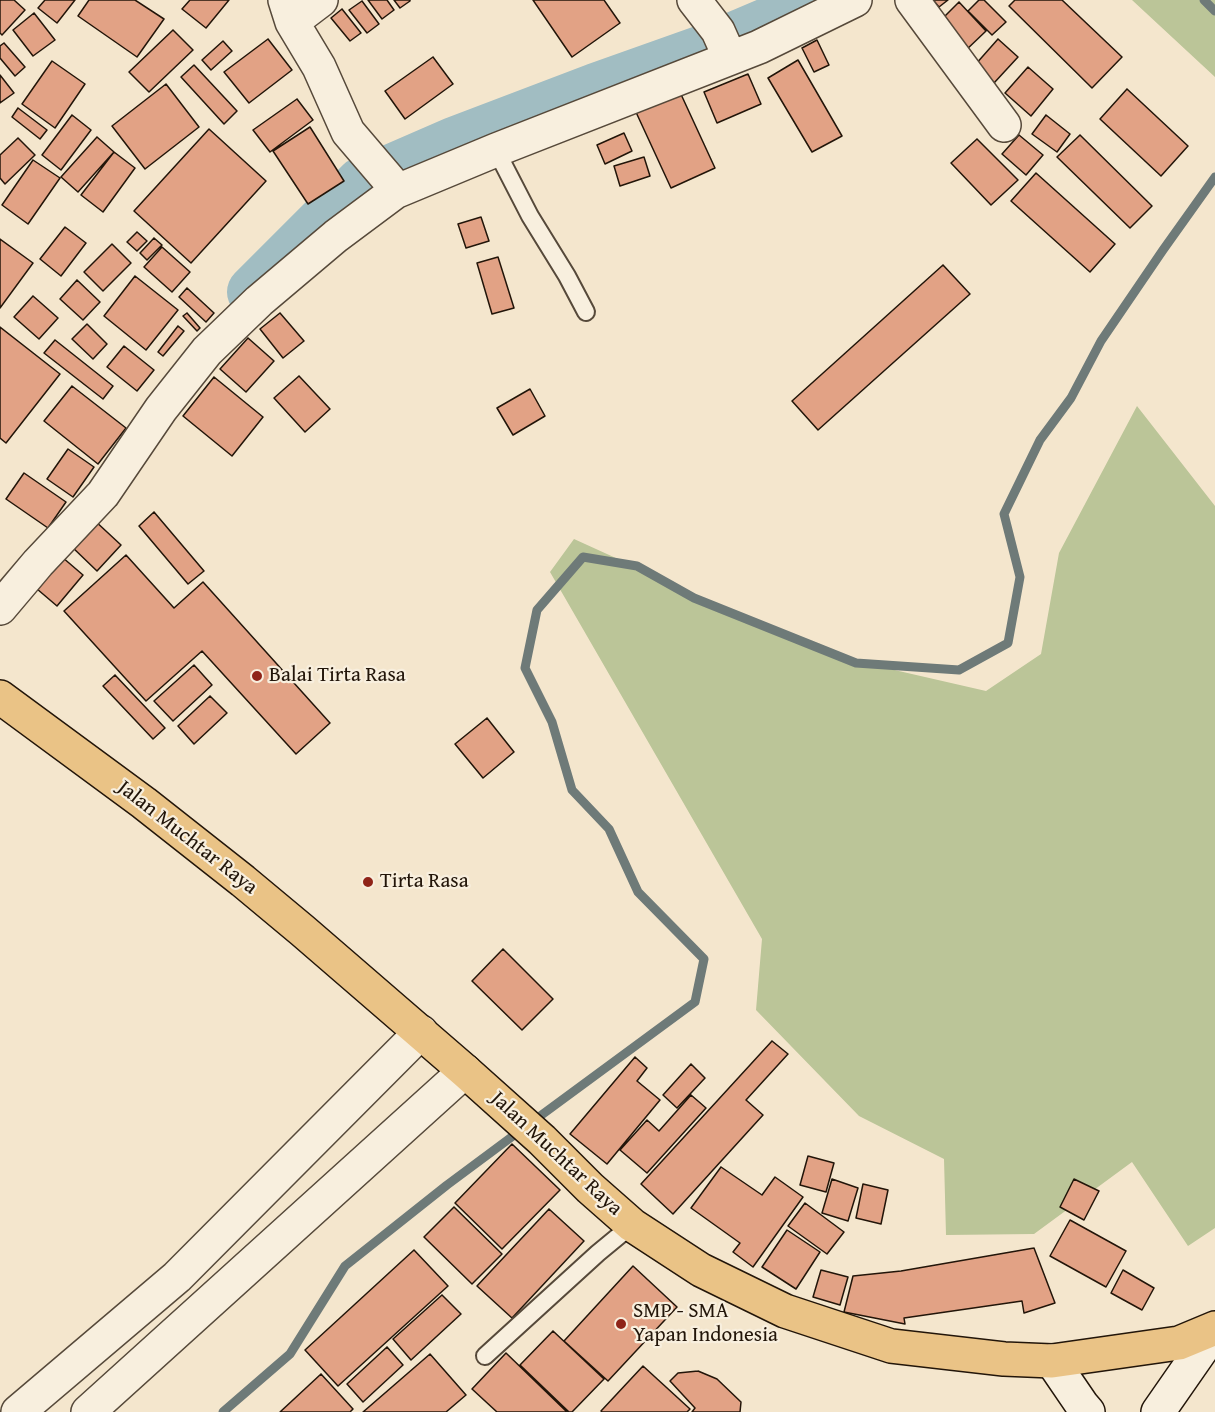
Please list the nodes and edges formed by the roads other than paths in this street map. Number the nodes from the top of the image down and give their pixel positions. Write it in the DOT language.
graph roads {
  1 [pos="321,0"];
  2 [pos="694,0"];
  3 [pos="855,0"];
  4 [pos="912,0"];
  5 [pos="289,11"];
  6 [pos="725,46"];
  7 [pos="1004,125"];
  8 [pos="496,150"];
  9 [pos="392,186"];
  10 [pos="586,312"];
  11 [pos="0,608"];
  12 [pos="0,697"];
  13 [pos="421,1032"];
  14 [pos="465,1071"];
  15 [pos="632,1225"];
  16 [pos="1215,1329"];
  17 [pos="485,1356"];
  18 [pos="1052,1361"];
  19 [pos="18,1412"];
  20 [pos="88,1412"];
  21 [pos="1088,1412"];
  22 [pos="1158,1412"];
  1 -- 5 [label="street"];
  2 -- 6 [label="street"];
  3 -- 6 [label="street"];
  4 -- 7 [label="street"];
  5 -- 9 [label="street"];
  6 -- 8 [label="street"];
  8 -- 9 [label="street"];
  8 -- 10 [label="lane"];
  9 -- 11 [label="street"];
  12 -- 13 [label="highway, Jalan Muchtar Raya"];
  13 -- 14 [label="highway, Jalan Muchtar Raya"];
  13 -- 19 [label="street"];
  14 -- 15 [label="highway, Jalan Muchtar Raya"];
  14 -- 20 [label="street"];
  15 -- 17 [label="lane"];
  15 -- 18 [label="highway, Jalan Muchtar Raya"];
  16 -- 18 [label="highway, Jalan Muchtar Raya"];
  16 -- 22 [label="street"];
  18 -- 21 [label="street"];
}
